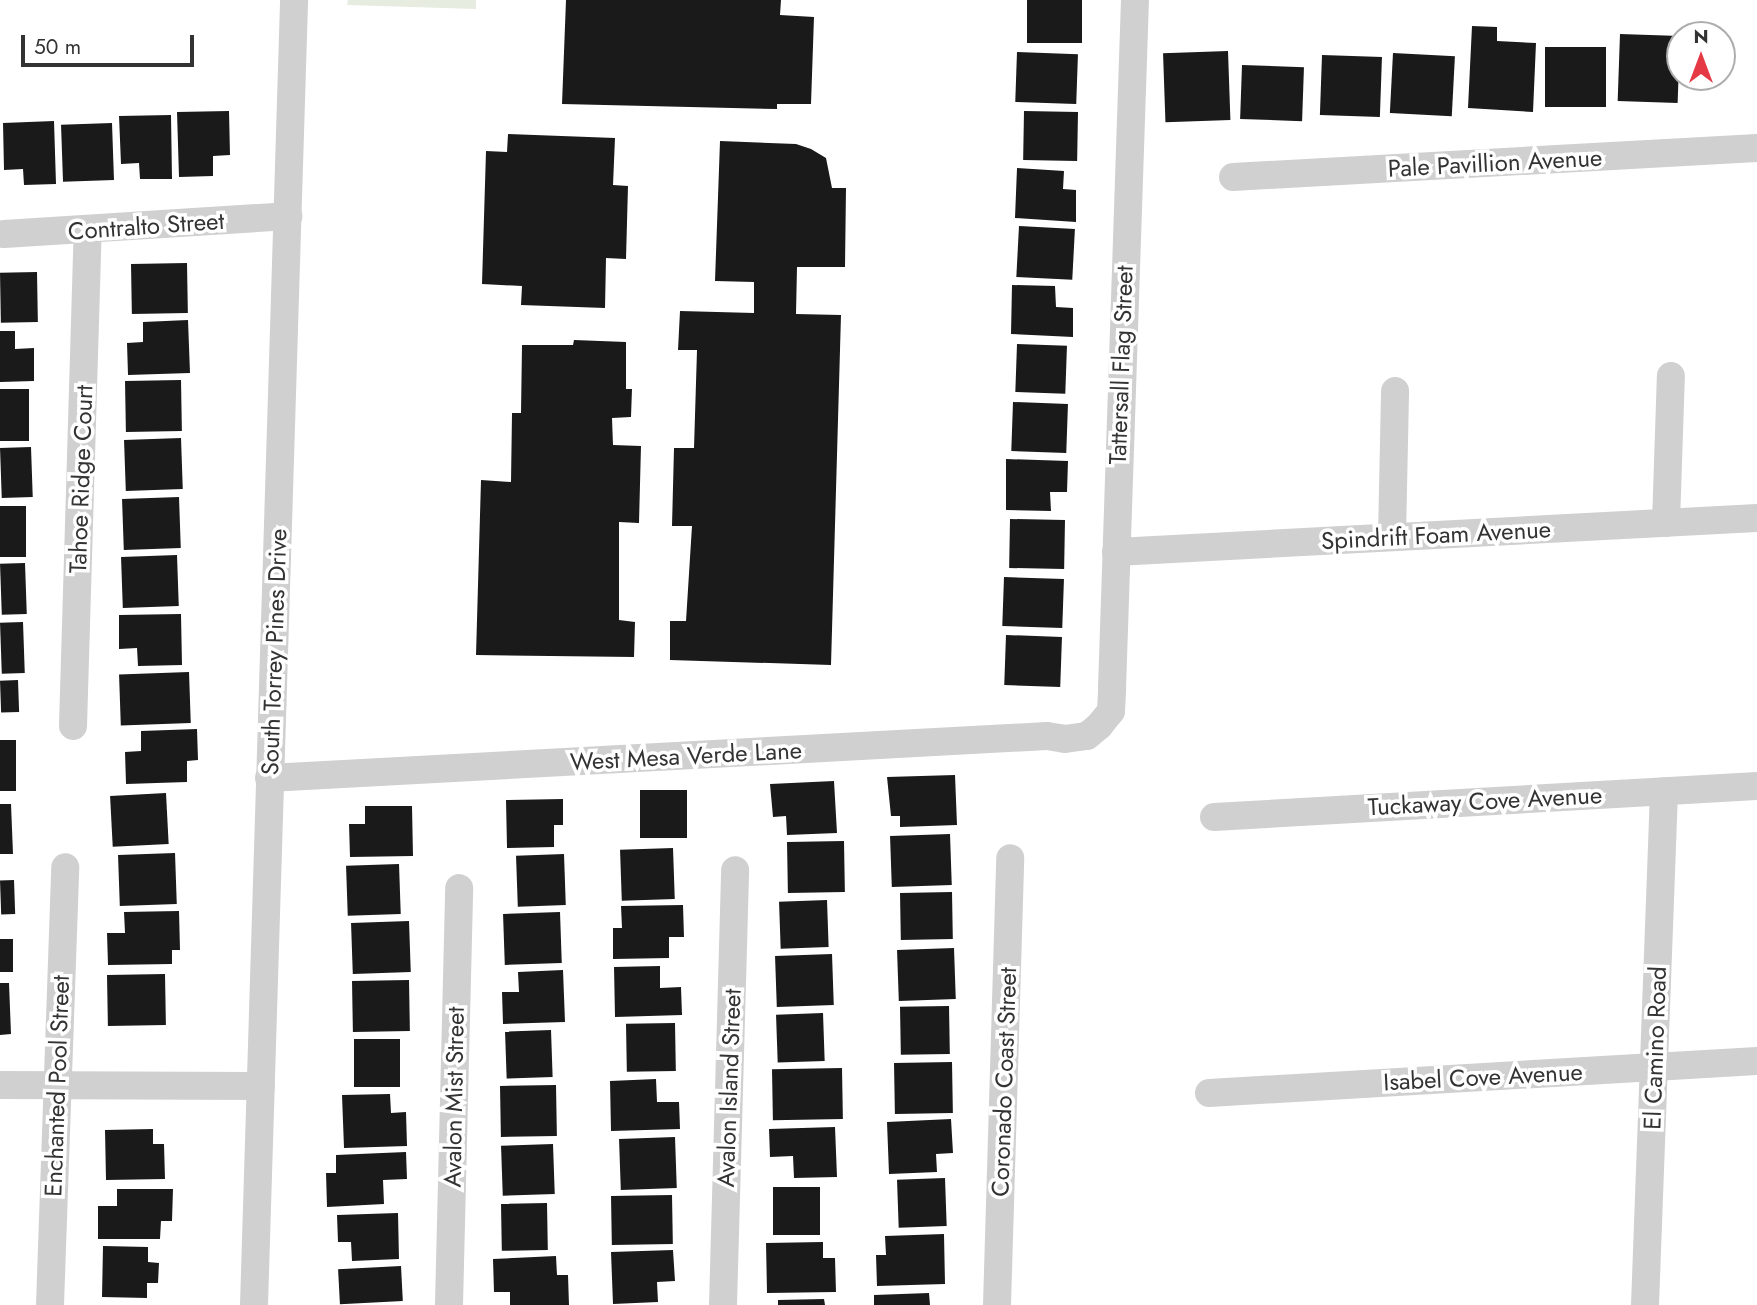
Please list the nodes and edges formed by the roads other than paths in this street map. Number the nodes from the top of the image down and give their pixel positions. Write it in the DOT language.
graph roads {
  1 [pos="294,0"];
  2 [pos="1135,0"];
  3 [pos="1757,148"];
  4 [pos="1233,177"];
  5 [pos="288,216"];
  6 [pos="88,231"];
  7 [pos="4,234"];
  8 [pos="1671,376"];
  9 [pos="1395,391"];
  10 [pos="1757,518"];
  11 [pos="1666,523"];
  12 [pos="1392,537"];
  13 [pos="1116,552"];
  14 [pos="73,726"];
  15 [pos="1099,726"];
  16 [pos="269,778"];
  17 [pos="1757,786"];
  18 [pos="1664,791"];
  19 [pos="1214,817"];
  20 [pos="1010,858"];
  21 [pos="65,867"];
  22 [pos="735,870"];
  23 [pos="459,888"];
  24 [pos="1757,1061"];
  25 [pos="1654,1068"];
  26 [pos="57,1082"];
  27 [pos="0,1085"];
  28 [pos="261,1086"];
  29 [pos="1209,1093"];
  30 [pos="50,1305"];
  31 [pos="254,1305"];
  32 [pos="449,1305"];
  33 [pos="723,1305"];
  34 [pos="997,1305"];
  35 [pos="1645,1305"];
  1 -- 5 [label="street, South Torrey Pines Drive"];
  2 -- 13 [label="street, Tattersall Flag Street"];
  3 -- 4 [label="street, Pale Pavillion Avenue"];
  5 -- 6 [label="street, Contralto Street"];
  5 -- 16 [label="street, South Torrey Pines Drive"];
  6 -- 7 [label="street, Contralto Street"];
  6 -- 14 [label="street, Tahoe Ridge Court"];
  8 -- 11 [label="street"];
  9 -- 12 [label="street"];
  10 -- 11 [label="street, Spindrift Foam Avenue"];
  11 -- 12 [label="street, Spindrift Foam Avenue"];
  12 -- 13 [label="street, Spindrift Foam Avenue"];
  13 -- 15 [label="street, Tattersall Flag Street"];
  15 -- 16 [label="street, West Mesa Verde Lane"];
  16 -- 28 [label="street, South Torrey Pines Drive"];
  17 -- 18 [label="street, Tuckaway Cove Avenue"];
  18 -- 19 [label="street, Tuckaway Cove Avenue"];
  18 -- 25 [label="street, El Camino Road"];
  20 -- 34 [label="street, Coronado Coast Street"];
  21 -- 26 [label="street, Enchanted Pool Street"];
  22 -- 33 [label="street, Avalon Island Street"];
  23 -- 32 [label="street, Avalon Mist Street"];
  24 -- 25 [label="street, Isabel Cove Avenue"];
  25 -- 29 [label="street, Isabel Cove Avenue"];
  25 -- 35 [label="street, El Camino Road"];
  26 -- 27 [label="street"];
  26 -- 28 [label="street"];
  26 -- 30 [label="street, Enchanted Pool Street"];
  28 -- 31 [label="street, South Torrey Pines Drive"];
}
